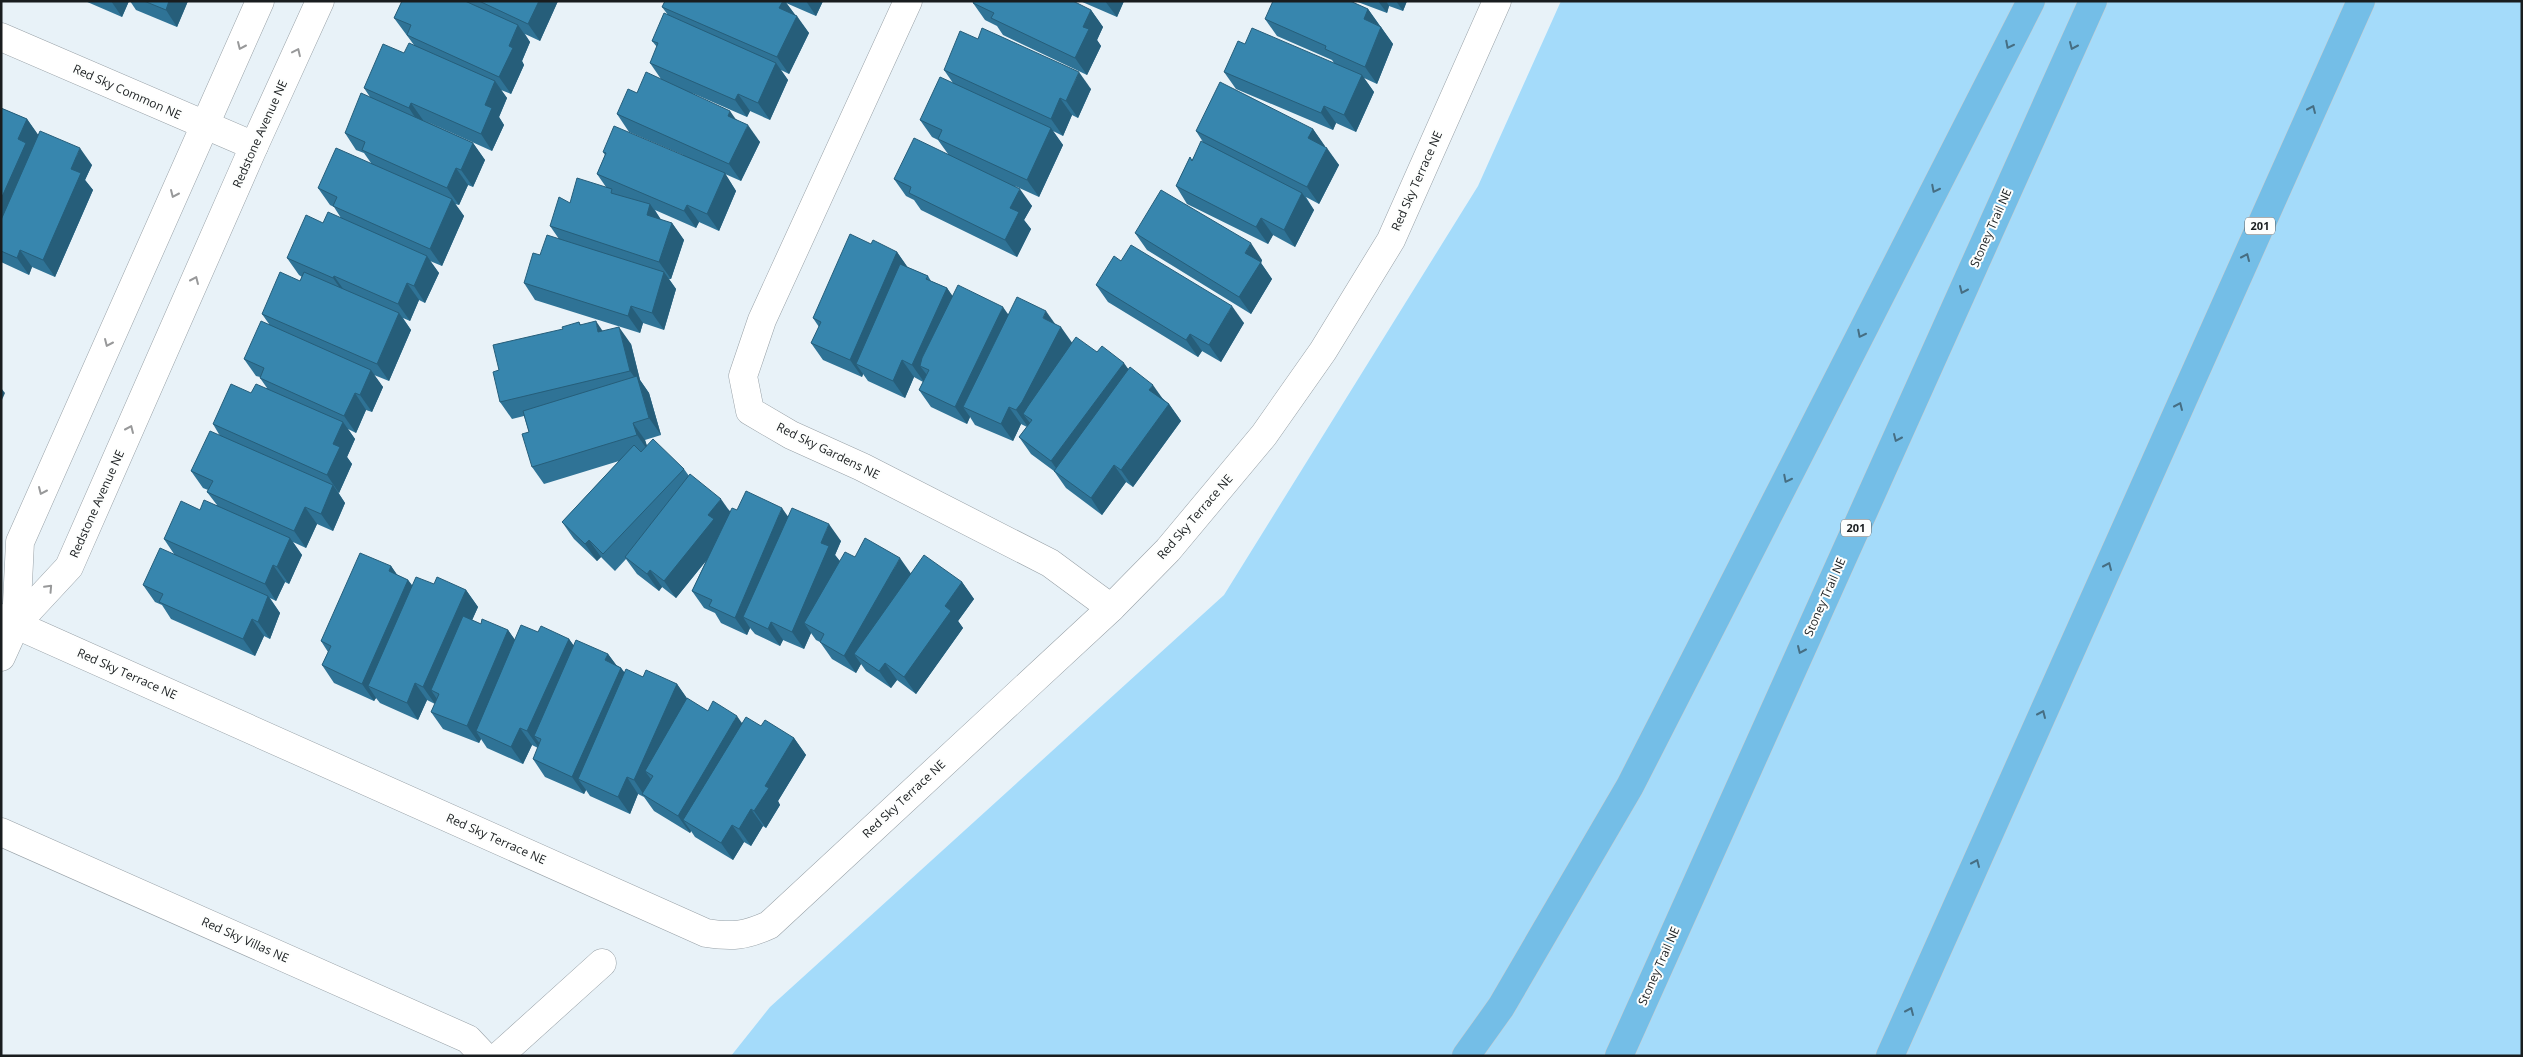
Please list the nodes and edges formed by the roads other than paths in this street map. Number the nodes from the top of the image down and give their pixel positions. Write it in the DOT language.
graph roads {
  1 [pos="260,1"];
  2 [pos="320,1"];
  3 [pos="908,1"];
  4 [pos="1497,1"];
  5 [pos="2031,1"];
  6 [pos="2093,1"];
  7 [pos="2361,1"];
  8 [pos="1,37"];
  9 [pos="205,126"];
  10 [pos="254,146"];
  11 [pos="1111,608"];
  12 [pos="9,621"];
  13 [pos="1,658"];
  14 [pos="1,832"];
  15 [pos="602,963"];
  16 [pos="484,1056"];
  17 [pos="499,1056"];
  18 [pos="1466,1056"];
  19 [pos="1619,1056"];
  20 [pos="1890,1056"];
  1 -- 9 [label="street, one-way"];
  10 -- 2 [label="street, Redstone Avenue NE, one-way"];
  3 -- 11 [label="street, Red Sky Gardens NE"];
  4 -- 11 [label="street, Red Sky Terrace NE"];
  5 -- 18 [label="highway, one-way"];
  6 -- 19 [label="highway, Stoney Trail NE / 201, one-way"];
  20 -- 7 [label="highway, 201, one-way"];
  8 -- 9 [label="street, Red Sky Common NE"];
  9 -- 10 [label="street, Red Sky Common NE"];
  9 -- 12 [label="street, one-way"];
  12 -- 10 [label="street, Redstone Avenue NE, one-way"];
  11 -- 12 [label="street, Red Sky Terrace NE"];
  12 -- 13 [label="street"];
  14 -- 16 [label="street, Red Sky Villas NE"];
  15 -- 17 [label="street"];
}
